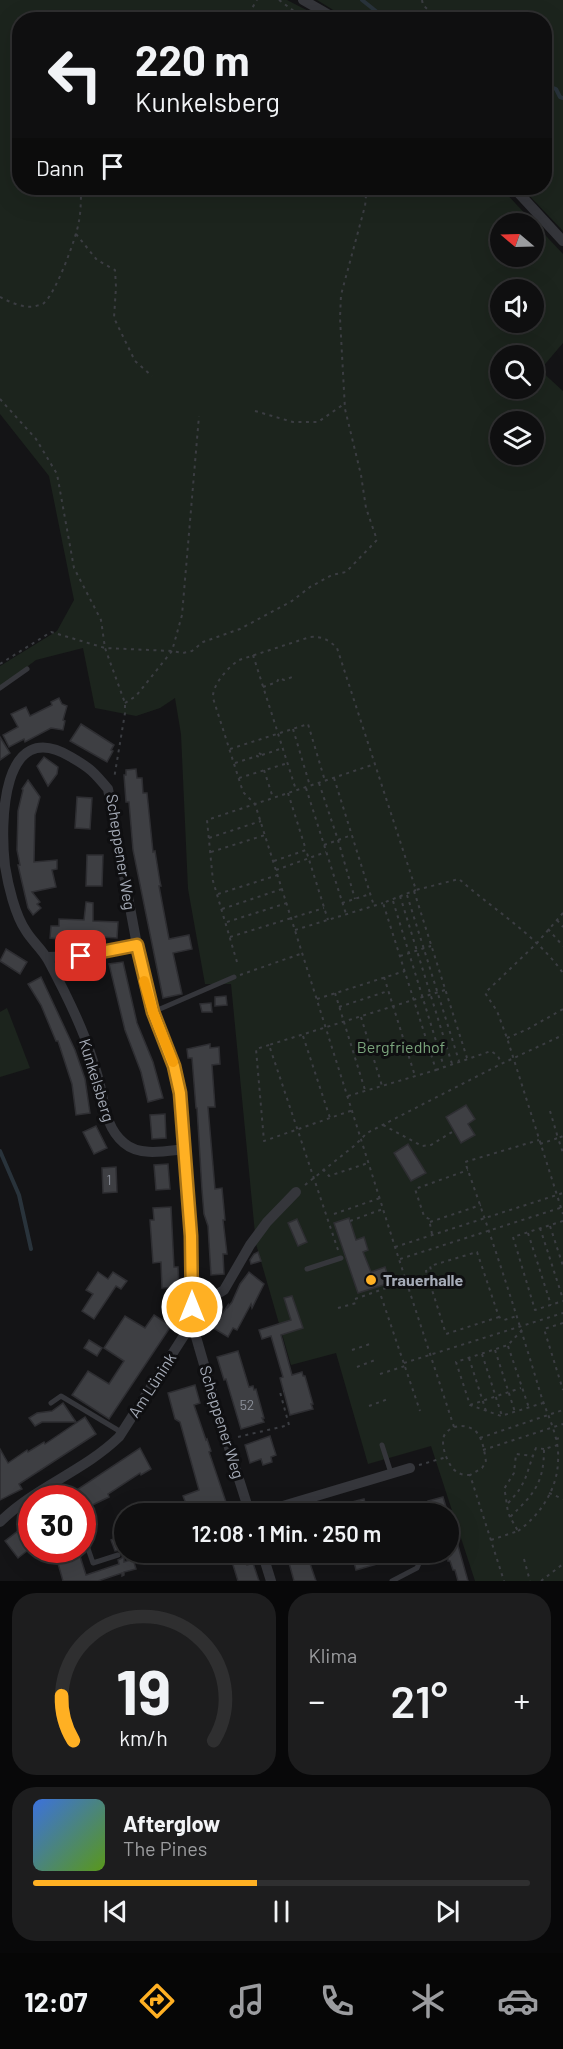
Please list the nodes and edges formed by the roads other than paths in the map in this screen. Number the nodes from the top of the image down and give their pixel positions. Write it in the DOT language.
graph roads {
  1 [pos="303,0"];
  2 [pos="325,12"];
  3 [pos="520,195"];
  4 [pos="563,241"];
  5 [pos="27,669"];
  6 [pos="0,688"];
  7 [pos="108,789"];
  8 [pos="1,820"];
  9 [pos="137,945"];
  10 [pos="47,957"];
  11 [pos="234,977"];
  12 [pos="153,1012"];
  13 [pos="186,1149"];
  14 [pos="296,1192"];
  15 [pos="341,1258"];
  16 [pos="307,1269"];
  17 [pos="192,1323"];
  18 [pos="51,1402"];
  19 [pos="121,1432"];
  20 [pos="382,1445"];
  21 [pos="410,1468"];
  22 [pos="391,1473"];
  23 [pos="54,1482"];
  24 [pos="56,1485"];
  25 [pos="247,1503"];
  26 [pos="292,1503"];
  27 [pos="0,1522"];
  28 [pos="114,1556"];
  29 [pos="96,1562"];
  30 [pos="265,1563"];
  31 [pos="419,1563"];
  32 [pos="271,1581"];
  33 [pos="392,1581"];
  1 -- 2 [label="street"];
  3 -- 4 [label="street"];
  5 -- 6 [label="lane"];
  7 -- 8 [label="street, Kunkelsberg"];
  7 -- 9 [label="street, Scheppener Weg"];
  8 -- 10 [label="street, Kunkelsberg"];
  9 -- 10 [label="street"];
  9 -- 12 [label="street, Scheppener Weg"];
  10 -- 13 [label="street, Kunkelsberg"];
  11 -- 12 [label="lane"];
  12 -- 13 [label="street, Scheppener Weg"];
  13 -- 17 [label="street, Scheppener Weg"];
  14 -- 17 [label="street, Am Lünink"];
  15 -- 16 [label="lane"];
  17 -- 19 [label="street, Am Lünink"];
  17 -- 25 [label="street, Scheppener Weg"];
  18 -- 19 [label="lane"];
  19 -- 23 [label="street, Am Lünink"];
  20 -- 22 [label="lane"];
  21 -- 22 [label="street"];
  22 -- 26 [label="street"];
  23 -- 24 [label="lane"];
  23 -- 27 [label="street, Am Lünink"];
  28 -- 29 [label="lane"];
  30 -- 32 [label="street"];
  31 -- 33 [label="lane"];
}
